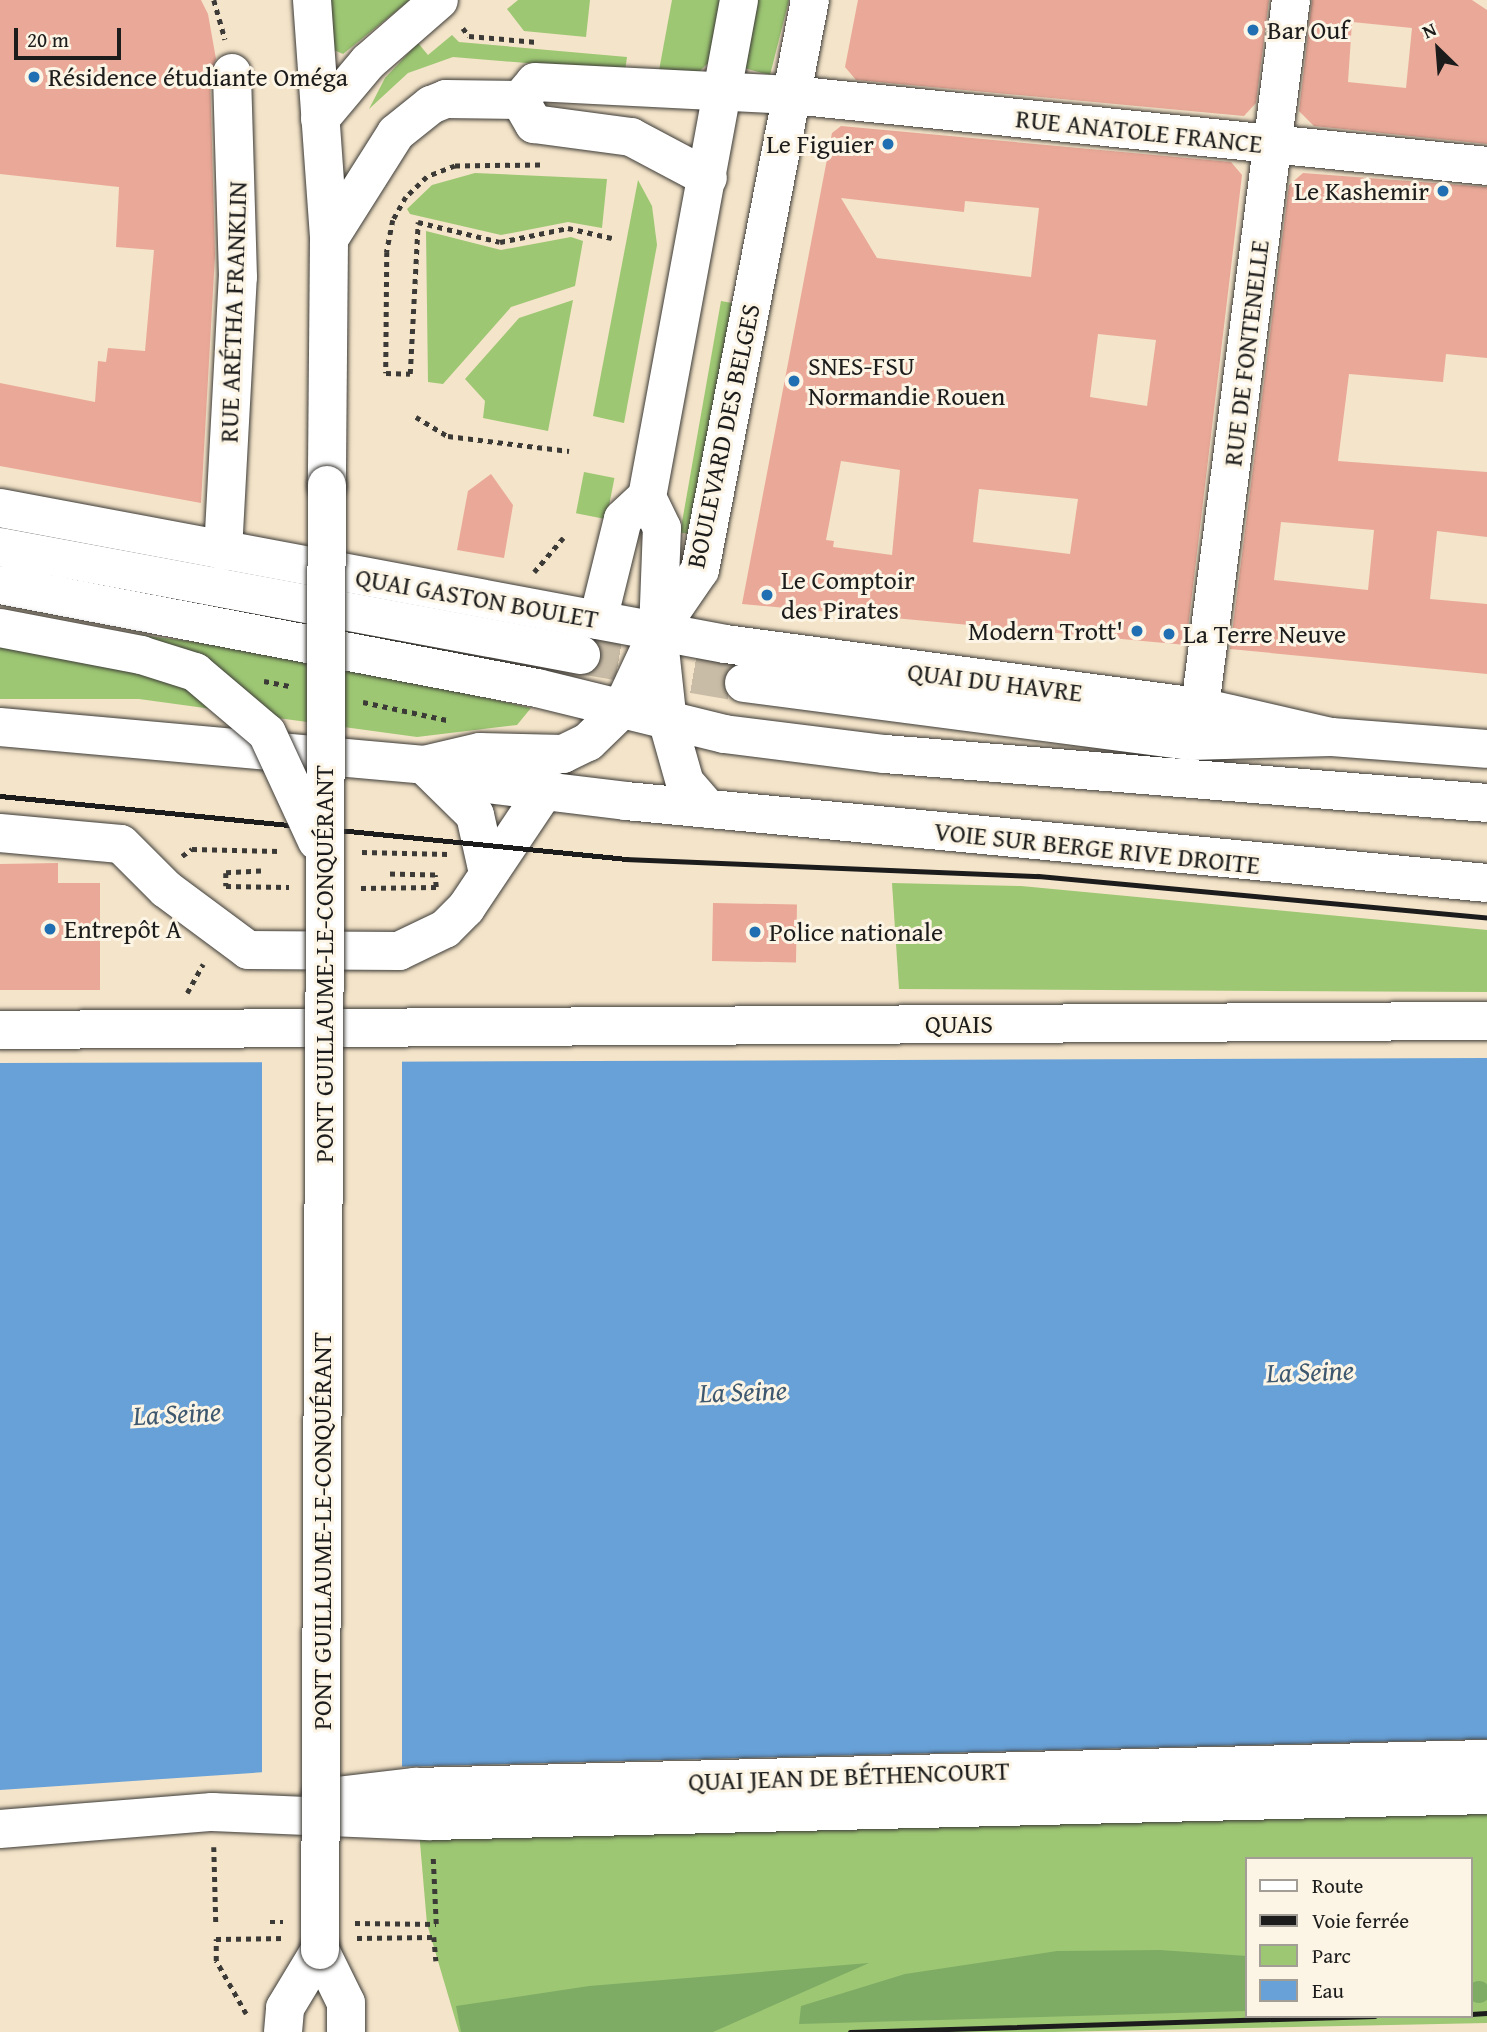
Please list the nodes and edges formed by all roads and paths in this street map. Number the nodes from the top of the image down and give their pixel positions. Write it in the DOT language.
graph roads {
  1 [pos="312,0"];
  2 [pos="739,0"];
  3 [pos="810,0"];
  4 [pos="1291,0"];
  5 [pos="450,13"];
  6 [pos="551,43"];
  7 [pos="232,73"];
  8 [pos="721,93"];
  9 [pos="792,95"];
  10 [pos="520,100"];
  11 [pos="320,120"];
  12 [pos="1273,145"];
  13 [pos="554,166"];
  14 [pos="1487,166"];
  15 [pos="708,178"];
  16 [pos="612,238"];
  17 [pos="330,239"];
  18 [pos="416,416"];
  19 [pos="569,451"];
  20 [pos="647,497"];
  21 [pos="0,508"];
  22 [pos="0,547"];
  23 [pos="223,551"];
  24 [pos="0,585"];
  25 [pos="598,620"];
  26 [pos="0,628"];
  27 [pos="658,631"];
  28 [pos="581,656"];
  29 [pos="744,683"];
  30 [pos="1200,707"];
  31 [pos="621,710"];
  32 [pos="668,723"];
  33 [pos="0,727"];
  34 [pos="1331,737"];
  35 [pos="1487,749"];
  36 [pos="424,765"];
  37 [pos="547,788"];
  38 [pos="1487,803"];
  39 [pos="708,809"];
  40 [pos="0,833"];
  41 [pos="1487,865"];
  42 [pos="261,870"];
  43 [pos="488,873"];
  44 [pos="335,874"];
  45 [pos="387,874"];
  46 [pos="1416,880"];
  47 [pos="1487,883"];
  48 [pos="294,887"];
  49 [pos="227,934"];
  50 [pos="1487,1021"];
  51 [pos="167,1027"];
  52 [pos="0,1030"];
  53 [pos="1487,1759"];
  54 [pos="1487,1795"];
  55 [pos="212,1812"];
  56 [pos="431,1821"];
  57 [pos="0,1829"];
  58 [pos="216,1923"];
  59 [pos="348,1923"];
  60 [pos="271,1938"];
  61 [pos="334,1944"];
  62 [pos="436,1961"];
  63 [pos="266,2026"];
  64 [pos="346,2032"];
  1 -- 11 [label="main road, PONT GUILLAUME-LE-CONQUÉRANT"];
  2 -- 8 [label="main road"];
  3 -- 9 [label="main road, BOULEVARD DES BELGES"];
  4 -- 12 [label="main road, RUE DE FONTENELLE"];
  5 -- 6 [label="path"];
  5 -- 11 [label="main road"];
  7 -- 23 [label="main road, RUE ARÉTHA FRANKLIN"];
  8 -- 9 [label="main road"];
  8 -- 10 [label="main road"];
  8 -- 15 [label="main road"];
  9 -- 12 [label="main road, RUE ANATOLE FRANCE"];
  9 -- 27 [label="main road, BOULEVARD DES BELGES"];
  10 -- 15 [label="main road"];
  10 -- 17 [label="main road"];
  11 -- 17 [label="main road, PONT GUILLAUME-LE-CONQUÉRANT"];
  12 -- 14 [label="main road, RUE ANATOLE FRANCE"];
  12 -- 30 [label="main road, RUE DE FONTENELLE"];
  13 -- 16 [label="path"];
  15 -- 20 [label="main road"];
  17 -- 44 [label="main road, PONT GUILLAUME-LE-CONQUÉRANT, bridge"];
  18 -- 19 [label="path"];
  20 -- 25 [label="main road"];
  20 -- 27 [label="main road, BOULEVARD DES BELGES"];
  21 -- 23 [label="main road, QUAI GASTON BOULET"];
  22 -- 28 [label="main road, QUAI GASTON BOULET"];
  23 -- 25 [label="main road, QUAI GASTON BOULET"];
  24 -- 31 [label="main road"];
  25 -- 27 [label="main road, QUAI GASTON BOULET"];
  26 -- 44 [label="main road, bridge"];
  27 -- 30 [label="main road, QUAI DU HAVRE"];
  27 -- 31 [label="main road"];
  27 -- 32 [label="main road"];
  29 -- 34 [label="main road, QUAI DU HAVRE"];
  30 -- 34 [label="main road, QUAI DU HAVRE"];
  31 -- 32 [label="main road"];
  31 -- 36 [label="main road"];
  32 -- 38 [label="main road"];
  32 -- 39 [label="main road"];
  33 -- 36 [label="main road"];
  34 -- 35 [label="main road, QUAI DU HAVRE"];
  36 -- 37 [label="main road"];
  36 -- 43 [label="main road"];
  37 -- 39 [label="main road"];
  37 -- 43 [label="main road"];
  39 -- 46 [label="main road, VOIE SUR BERGE RIVE DROITE"];
  40 -- 49 [label="main road"];
  41 -- 46 [label="main road"];
  42 -- 48 [label="path"];
  43 -- 49 [label="main road"];
  44 -- 45 [label="path"];
  44 -- 61 [label="main road, PONT GUILLAUME-LE-CONQUÉRANT, bridge"];
  46 -- 47 [label="main road, VOIE SUR BERGE RIVE DROITE"];
  49 -- 51 [label="path"];
  50 -- 51 [label="main road, QUAIS"];
  51 -- 52 [label="main road, QUAIS"];
  53 -- 55 [label="main road, QUAI JEAN DE BÉTHENCOURT"];
  54 -- 56 [label="main road, QUAI JEAN DE BÉTHENCOURT"];
  55 -- 56 [label="main road, QUAI JEAN DE BÉTHENCOURT"];
  55 -- 57 [label="main road, QUAI JEAN DE BÉTHENCOURT"];
  55 -- 58 [label="path"];
  56 -- 59 [label="path"];
  60 -- 63 [label="path"];
  61 -- 62 [label="path"];
  61 -- 63 [label="main road"];
  61 -- 64 [label="main road, PONT GUILLAUME-LE-CONQUÉRANT"];
}
